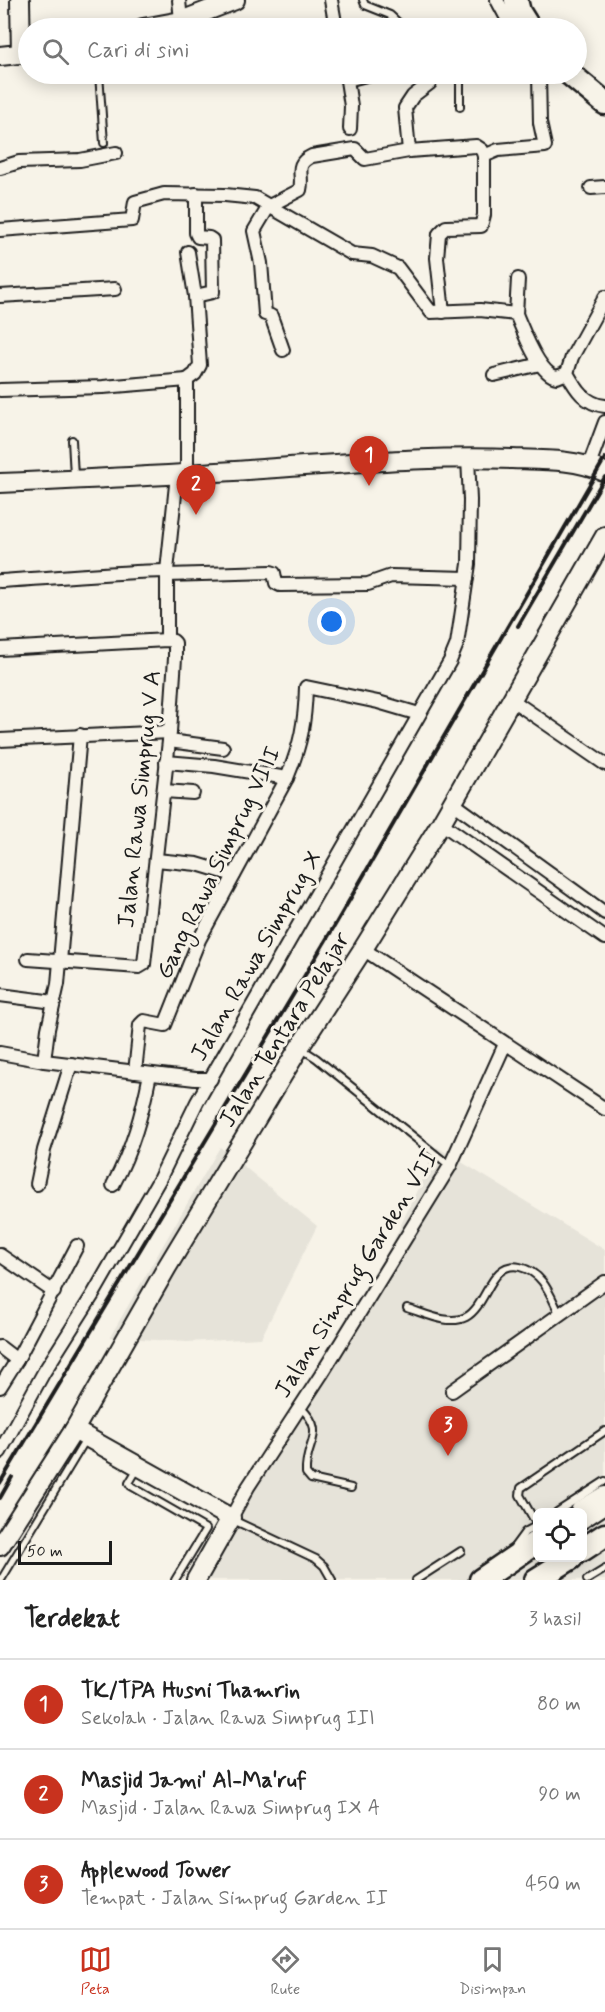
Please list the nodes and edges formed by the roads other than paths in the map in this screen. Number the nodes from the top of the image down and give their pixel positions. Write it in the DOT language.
graph roads {
  1 [pos="20,0"];
  2 [pos="179,0"];
  3 [pos="235,0"];
  4 [pos="331,0"];
  5 [pos="363,0"];
  6 [pos="497,0"];
  7 [pos="516,0"];
  8 [pos="22,18"];
  9 [pos="181,18"];
  10 [pos="206,18"];
  11 [pos="334,18"];
  12 [pos="393,18"];
  13 [pos="507,18"];
  14 [pos="523,18"];
  15 [pos="18,55"];
  16 [pos="0,56"];
  17 [pos="100,84"];
  18 [pos="348,84"];
  19 [pos="429,84"];
  20 [pos="460,84"];
  21 [pos="539,84"];
  22 [pos="582,84"];
  23 [pos="605,104"];
  24 [pos="460,107"];
  25 [pos="350,129"];
  26 [pos="104,142"];
  27 [pos="409,151"];
  28 [pos="116,153"];
  29 [pos="484,156"];
  30 [pos="0,168"];
  31 [pos="605,187"];
  32 [pos="591,188"];
  33 [pos="196,194"];
  34 [pos="269,206"];
  35 [pos="0,230"];
  36 [pos="188,252"];
  37 [pos="518,279"];
  38 [pos="116,290"];
  39 [pos="0,296"];
  40 [pos="195,296"];
  41 [pos="605,297"];
  42 [pos="443,312"];
  43 [pos="516,314"];
  44 [pos="282,350"];
  45 [pos="540,364"];
  46 [pos="567,373"];
  47 [pos="494,375"];
  48 [pos="188,380"];
  49 [pos="0,390"];
  50 [pos="605,406"];
  51 [pos="605,422"];
  52 [pos="72,440"];
  53 [pos="468,458"];
  54 [pos="597,469"];
  55 [pos="182,474"];
  56 [pos="74,480"];
  57 [pos="0,483"];
  58 [pos="605,536"];
  59 [pos="167,573"];
  60 [pos="466,578"];
  61 [pos="0,581"];
  62 [pos="167,640"];
  63 [pos="0,649"];
  64 [pos="512,700"];
  65 [pos="419,714"];
  66 [pos="80,735"];
  67 [pos="169,736"];
  68 [pos="0,740"];
  69 [pos="223,748"];
  70 [pos="166,762"];
  71 [pos="605,764"];
  72 [pos="287,778"];
  73 [pos="164,791"];
  74 [pos="193,793"];
  75 [pos="453,803"];
  76 [pos="441,823"];
  77 [pos="156,860"];
  78 [pos="234,874"];
  79 [pos="600,909"];
  80 [pos="583,923"];
  81 [pos="605,938"];
  82 [pos="363,949"];
  83 [pos="27,959"];
  84 [pos="61,962"];
  85 [pos="0,995"];
  86 [pos="54,1002"];
  87 [pos="505,1044"];
  88 [pos="299,1048"];
  89 [pos="0,1053"];
  90 [pos="44,1061"];
  91 [pos="71,1064"];
  92 [pos="135,1072"];
  93 [pos="150,1074"];
  94 [pos="211,1079"];
  95 [pos="605,1109"];
  96 [pos="450,1166"];
  97 [pos="38,1184"];
  98 [pos="113,1185"];
  99 [pos="77,1246"];
  100 [pos="0,1255"];
  101 [pos="605,1282"];
  102 [pos="54,1292"];
  103 [pos="407,1308"];
  104 [pos="560,1315"];
  105 [pos="0,1347"];
  106 [pos="17,1360"];
  107 [pos="0,1387"];
  108 [pos="452,1391"];
  109 [pos="300,1407"];
  110 [pos="74,1430"];
  111 [pos="605,1431"];
  112 [pos="0,1452"];
  113 [pos="138,1469"];
  114 [pos="605,1481"];
  115 [pos="351,1488"];
  116 [pos="605,1498"];
  117 [pos="563,1508"];
  118 [pos="587,1509"];
  119 [pos="605,1511"];
  120 [pos="226,1516"];
  121 [pos="533,1520"];
  122 [pos="533,1528"];
  123 [pos="594,1539"];
  124 [pos="533,1544"];
  125 [pos="0,1546"];
  126 [pos="461,1551"];
  127 [pos="564,1562"];
  128 [pos="505,1563"];
  129 [pos="605,1569"];
  130 [pos="1,1580"];
  131 [pos="175,1580"];
  132 [pos="193,1580"];
  133 [pos="332,1580"];
  134 [pos="416,1580"];
  135 [pos="481,1580"];
  136 [pos="537,1580"];
  137 [pos="587,1580"];
  1 -- 8 [label="street"];
  2 -- 9 [label="street"];
  3 -- 10 [label="street"];
  4 -- 11 [label="street"];
  5 -- 12 [label="lane"];
  6 -- 13 [label="street"];
  7 -- 14 [label="highway"];
  15 -- 16 [label="street"];
  17 -- 26 [label="lane"];
  18 -- 25 [label="street"];
  19 -- 27 [label="street"];
  20 -- 24 [label="lane"];
  21 -- 29 [label="street"];
  22 -- 23 [label="highway"];
  27 -- 29 [label="street"];
  27 -- 34 [label="street"];
  28 -- 30 [label="street"];
  29 -- 42 [label="street"];
  31 -- 32 [label="street"];
  33 -- 34 [label="street"];
  33 -- 35 [label="street"];
  33 -- 40 [label="street"];
  34 -- 42 [label="street"];
  34 -- 44 [label="street"];
  36 -- 40 [label="street"];
  37 -- 43 [label="street"];
  38 -- 39 [label="street"];
  40 -- 48 [label="street"];
  41 -- 46 [label="street"];
  42 -- 43 [label="street"];
  43 -- 45 [label="street"];
  45 -- 46 [label="street"];
  45 -- 47 [label="street"];
  46 -- 50 [label="street"];
  48 -- 49 [label="street"];
  48 -- 55 [label="street"];
  51 -- 54 [label="street"];
  52 -- 56 [label="lane"];
  53 -- 54 [label="street"];
  53 -- 55 [label="street"];
  53 -- 60 [label="street, Jalan Rawa Simprug X"];
  55 -- 56 [label="street"];
  55 -- 59 [label="street"];
  56 -- 57 [label="street"];
  58 -- 64 [label="street, Jalan Tentara Pelajar"];
  59 -- 60 [label="street"];
  59 -- 61 [label="street"];
  59 -- 62 [label="street"];
  60 -- 65 [label="street, Jalan Rawa Simprug X"];
  62 -- 63 [label="street"];
  62 -- 67 [label="street, Jalan Rawa Simprug V A"];
  64 -- 71 [label="street"];
  64 -- 75 [label="street, Jalan Tentara Pelajar"];
  65 -- 72 [label="street, Gang Rawa Simprug VIII"];
  65 -- 94 [label="street, Jalan Rawa Simprug X"];
  66 -- 67 [label="street"];
  66 -- 68 [label="street"];
  66 -- 84 [label="street"];
  67 -- 69 [label="street"];
  67 -- 70 [label="street, Jalan Rawa Simprug V A"];
  70 -- 72 [label="street"];
  70 -- 73 [label="street, Jalan Rawa Simprug V A"];
  72 -- 78 [label="street, Gang Rawa Simprug VIII"];
  73 -- 74 [label="street"];
  73 -- 77 [label="street, Jalan Rawa Simprug V A"];
  75 -- 76 [label="street, Jalan Tentara Pelajar"];
  75 -- 79 [label="street"];
  76 -- 80 [label="street"];
  76 -- 82 [label="street, Jalan Tentara Pelajar"];
  77 -- 78 [label="street"];
  77 -- 84 [label="street, Jalan Rawa Simprug V A"];
  78 -- 92 [label="street, Gang Rawa Simprug VIII"];
  79 -- 80 [label="street"];
  80 -- 81 [label="street"];
  82 -- 87 [label="street"];
  82 -- 88 [label="street, Jalan Tentara Pelajar"];
  83 -- 84 [label="street"];
  84 -- 86 [label="street"];
  85 -- 86 [label="street"];
  86 -- 90 [label="street"];
  87 -- 95 [label="street"];
  87 -- 96 [label="street, Jalan Simprug Garden VII"];
  88 -- 96 [label="lane"];
  88 -- 110 [label="street, Jalan Tentara Pelajar"];
  89 -- 90 [label="street"];
  90 -- 91 [label="street"];
  91 -- 92 [label="street"];
  91 -- 97 [label="street"];
  92 -- 93 [label="street"];
  93 -- 94 [label="street"];
  93 -- 98 [label="street"];
  94 -- 112 [label="street, Jalan Rawa Simprug X"];
  96 -- 109 [label="street, Jalan Simprug Garden VII"];
  99 -- 102 [label="street"];
  100 -- 102 [label="street"];
  101 -- 104 [label="street"];
  102 -- 106 [label="street"];
  103 -- 104 [label="lane"];
  104 -- 108 [label="street"];
  105 -- 106 [label="street"];
  106 -- 107 [label="street"];
  109 -- 115 [label="lane"];
  109 -- 120 [label="street, Jalan Simprug Garden VII"];
  110 -- 113 [label="street"];
  110 -- 125 [label="street, Jalan Tentara Pelajar"];
  111 -- 121 [label="lane"];
  113 -- 120 [label="street"];
  113 -- 130 [label="lane"];
  113 -- 131 [label="lane"];
  114 -- 117 [label="lane"];
  116 -- 118 [label="highway"];
  119 -- 123 [label="lane"];
  120 -- 132 [label="street"];
  120 -- 133 [label="lane"];
  122 -- 128 [label="lane"];
  124 -- 128 [label="highway"];
  126 -- 134 [label="lane"];
  127 -- 136 [label="highway"];
  128 -- 135 [label="highway"];
  129 -- 137 [label="lane"];
}
